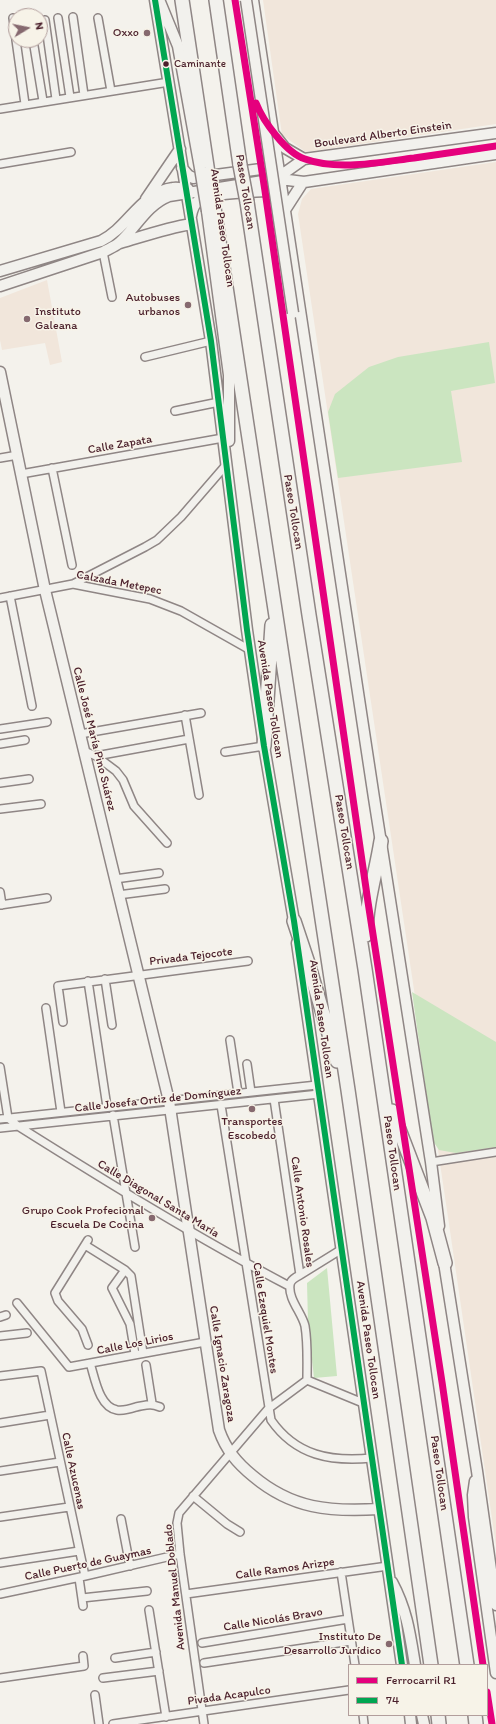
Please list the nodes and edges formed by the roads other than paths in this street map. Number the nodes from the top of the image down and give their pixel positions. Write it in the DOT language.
graph roads {
  1 [pos="155,0"];
  2 [pos="159,0"];
  3 [pos="182,0"];
  4 [pos="216,0"];
  5 [pos="246,0"];
  6 [pos="253,0"];
  7 [pos="73,17"];
  8 [pos="58,18"];
  9 [pos="98,18"];
  10 [pos="48,42"];
  11 [pos="17,48"];
  12 [pos="34,48"];
  13 [pos="169,82"];
  14 [pos="111,91"];
  15 [pos="84,95"];
  16 [pos="70,97"];
  17 [pos="56,99"];
  18 [pos="42,102"];
  19 [pos="25,104"];
  20 [pos="0,109"];
  21 [pos="272,131"];
  22 [pos="496,133"];
  23 [pos="275,148"];
  24 [pos="180,149"];
  25 [pos="70,152"];
  26 [pos="496,154"];
  27 [pos="304,159"];
  28 [pos="0,164"];
  29 [pos="182,168"];
  30 [pos="204,171"];
  31 [pos="280,178"];
  32 [pos="303,182"];
  33 [pos="187,191"];
  34 [pos="144,201"];
  35 [pos="211,210"];
  36 [pos="285,210"];
  37 [pos="191,221"];
  38 [pos="118,244"];
  39 [pos="103,252"];
  40 [pos="0,271"];
  41 [pos="0,286"];
  42 [pos="112,297"];
  43 [pos="211,341"];
  44 [pos="145,357"];
  45 [pos="0,372"];
  46 [pos="219,402"];
  47 [pos="175,411"];
  48 [pos="318,429"];
  49 [pos="223,438"];
  50 [pos="18,455"];
  51 [pos="0,458"];
  52 [pos="226,465"];
  53 [pos="52,468"];
  54 [pos="21,474"];
  55 [pos="72,565"];
  56 [pos="72,584"];
  57 [pos="45,590"];
  58 [pos="10,596"];
  59 [pos="0,598"];
  60 [pos="274,604"];
  61 [pos="250,650"];
  62 [pos="32,706"];
  63 [pos="201,713"];
  64 [pos="185,715"];
  65 [pos="47,722"];
  66 [pos="0,729"];
  67 [pos="80,734"];
  68 [pos="189,739"];
  69 [pos="25,740"];
  70 [pos="0,744"];
  71 [pos="264,746"];
  72 [pos="84,751"];
  73 [pos="225,752"];
  74 [pos="96,756"];
  75 [pos="29,779"];
  76 [pos="0,783"];
  77 [pos="199,795"];
  78 [pos="41,804"];
  79 [pos="0,809"];
  80 [pos="381,841"];
  81 [pos="167,843"];
  82 [pos="159,873"];
  83 [pos="115,879"];
  84 [pos="165,889"];
  85 [pos="0,892"];
  86 [pos="118,895"];
  87 [pos="46,898"];
  88 [pos="1,905"];
  89 [pos="294,921"];
  90 [pos="248,961"];
  91 [pos="365,969"];
  92 [pos="138,975"];
  93 [pos="105,979"];
  94 [pos="88,981"];
  95 [pos="46,1008"];
  96 [pos="63,1022"];
  97 [pos="112,1025"];
  98 [pos="230,1040"];
  99 [pos="247,1064"];
  100 [pos="0,1067"];
  101 [pos="382,1083"];
  102 [pos="318,1090"];
  103 [pos="348,1090"];
  104 [pos="251,1092"];
  105 [pos="238,1093"];
  106 [pos="274,1099"];
  107 [pos="221,1105"];
  108 [pos="170,1106"];
  109 [pos="107,1107"];
  110 [pos="61,1112"];
  111 [pos="113,1115"];
  112 [pos="8,1118"];
  113 [pos="0,1119"];
  114 [pos="18,1126"];
  115 [pos="0,1128"];
  116 [pos="496,1152"];
  117 [pos="431,1162"];
  118 [pos="127,1195"];
  119 [pos="188,1230"];
  120 [pos="135,1247"];
  121 [pos="342,1249"];
  122 [pos="246,1263"];
  123 [pos="444,1263"];
  124 [pos="125,1270"];
  125 [pos="300,1275"];
  126 [pos="289,1286"];
  127 [pos="17,1303"];
  128 [pos="139,1327"];
  129 [pos="131,1329"];
  130 [pos="27,1333"];
  131 [pos="0,1336"];
  132 [pos="205,1342"];
  133 [pos="88,1345"];
  134 [pos="143,1353"];
  135 [pos="135,1354"];
  136 [pos="90,1363"];
  137 [pos="146,1366"];
  138 [pos="0,1376"];
  139 [pos="307,1380"];
  140 [pos="152,1403"];
  141 [pos="363,1403"];
  142 [pos="160,1406"];
  143 [pos="268,1409"];
  144 [pos="50,1415"];
  145 [pos="0,1423"];
  146 [pos="230,1454"];
  147 [pos="372,1458"];
  148 [pos="60,1462"];
  149 [pos="0,1471"];
  150 [pos="477,1471"];
  151 [pos="193,1496"];
  152 [pos="69,1507"];
  153 [pos="379,1508"];
  154 [pos="0,1517"];
  155 [pos="121,1518"];
  156 [pos="240,1532"];
  157 [pos="79,1551"];
  158 [pos="180,1554"];
  159 [pos="0,1563"];
  160 [pos="130,1566"];
  161 [pos="388,1566"];
  162 [pos="341,1572"];
  163 [pos="82,1577"];
  164 [pos="389,1577"];
  165 [pos="147,1591"];
  166 [pos="0,1594"];
  167 [pos="186,1594"];
  168 [pos="82,1598"];
  169 [pos="496,1605"];
  170 [pos="83,1606"];
  171 [pos="149,1610"];
  172 [pos="348,1619"];
  173 [pos="351,1641"];
  174 [pos="202,1643"];
  175 [pos="156,1652"];
  176 [pos="83,1656"];
  177 [pos="115,1658"];
  178 [pos="204,1663"];
  179 [pos="355,1664"];
  180 [pos="402,1664"];
  181 [pos="415,1664"];
  182 [pos="431,1664"];
  183 [pos="468,1664"];
  184 [pos="159,1671"];
  185 [pos="496,1673"];
  186 [pos="0,1678"];
  187 [pos="103,1678"];
  188 [pos="348,1690"];
  189 [pos="95,1695"];
  190 [pos="202,1711"];
  191 [pos="166,1716"];
  192 [pos="134,1723"];
  193 [pos="99,1724"];
  194 [pos="117,1724"];
  195 [pos="204,1724"];
  1 -- 13 [label="main road, Avenida Paseo Tollocan"];
  2 -- 30 [label="main road, Avenida Paseo Tollocan"];
  3 -- 30 [label="highway"];
  4 -- 91 [label="highway, Paseo Tollocan, bridge"];
  5 -- 48 [label="main road, bridge"];
  6 -- 21 [label="main road"];
  7 -- 15 [label="street"];
  8 -- 16 [label="street"];
  9 -- 14 [label="street"];
  10 -- 17 [label="street"];
  11 -- 19 [label="street"];
  12 -- 18 [label="street"];
  13 -- 14 [label="street"];
  13 -- 24 [label="main road, Avenida Paseo Tollocan"];
  14 -- 15 [label="street"];
  15 -- 16 [label="street"];
  16 -- 17 [label="street"];
  17 -- 18 [label="street"];
  18 -- 19 [label="street"];
  19 -- 20 [label="street"];
  21 -- 23 [label="main road"];
  21 -- 27 [label="main road"];
  22 -- 27 [label="main road, Boulevard Alberto Einstein"];
  23 -- 29 [label="main road"];
  23 -- 31 [label="main road"];
  24 -- 29 [label="main road, Avenida Paseo Tollocan"];
  24 -- 34 [label="main road"];
  25 -- 28 [label="street"];
  26 -- 32 [label="main road"];
  27 -- 31 [label="main road, Boulevard Alberto Einstein"];
  29 -- 33 [label="main road, Avenida Paseo Tollocan"];
  30 -- 35 [label="highway, bridge"];
  31 -- 32 [label="main road"];
  31 -- 33 [label="main road"];
  31 -- 36 [label="main road"];
  32 -- 36 [label="main road"];
  33 -- 34 [label="main road"];
  33 -- 37 [label="main road, Avenida Paseo Tollocan"];
  33 -- 38 [label="main road"];
  34 -- 40 [label="main road"];
  35 -- 52 [label="main road, Avenida Paseo Tollocan"];
  35 -- 60 [label="highway"];
  36 -- 37 [label="main road"];
  36 -- 48 [label="main road"];
  37 -- 38 [label="main road"];
  37 -- 43 [label="main road, Avenida Paseo Tollocan"];
  38 -- 39 [label="main road"];
  39 -- 41 [label="main road"];
  39 -- 42 [label="street"];
  43 -- 44 [label="street"];
  43 -- 46 [label="main road, Avenida Paseo Tollocan"];
  45 -- 50 [label="main road, Calle José María Pino Suárez"];
  46 -- 47 [label="street"];
  46 -- 49 [label="main road, Avenida Paseo Tollocan"];
  48 -- 80 [label="main road"];
  49 -- 52 [label="main road, Avenida Paseo Tollocan"];
  49 -- 53 [label="street, Calle Zapata"];
  50 -- 51 [label="street"];
  50 -- 54 [label="main road, Calle José María Pino Suárez"];
  52 -- 56 [label="street"];
  52 -- 61 [label="main road, Avenida Paseo Tollocan"];
  53 -- 54 [label="street, Calle Zapata"];
  53 -- 55 [label="street"];
  54 -- 57 [label="main road, Calle José María Pino Suárez"];
  56 -- 57 [label="street, Calzada Metepec"];
  56 -- 61 [label="street, Calzada Metepec"];
  57 -- 58 [label="street, Calzada Metepec"];
  57 -- 67 [label="main road, Calle José María Pino Suárez"];
  58 -- 59 [label="street, Calzada Metepec"];
  58 -- 62 [label="street"];
  60 -- 71 [label="highway"];
  60 -- 103 [label="highway"];
  61 -- 71 [label="main road, Avenida Paseo Tollocan"];
  63 -- 64 [label="street"];
  64 -- 67 [label="street"];
  64 -- 68 [label="street"];
  65 -- 66 [label="street"];
  67 -- 72 [label="main road, Calle José María Pino Suárez"];
  68 -- 74 [label="street"];
  68 -- 77 [label="street"];
  69 -- 70 [label="street"];
  71 -- 73 [label="street"];
  71 -- 89 [label="main road, Avenida Paseo Tollocan"];
  72 -- 74 [label="street"];
  72 -- 83 [label="main road, Calle José María Pino Suárez"];
  74 -- 81 [label="street"];
  75 -- 76 [label="street"];
  78 -- 79 [label="street"];
  80 -- 91 [label="highway"];
  80 -- 117 [label="main road"];
  82 -- 83 [label="street"];
  83 -- 86 [label="main road, Calle José María Pino Suárez"];
  84 -- 86 [label="street"];
  85 -- 88 [label="street"];
  86 -- 92 [label="main road, Calle José María Pino Suárez"];
  87 -- 88 [label="street"];
  89 -- 102 [label="main road, Avenida Paseo Tollocan"];
  89 -- 103 [label="highway"];
  90 -- 92 [label="street, Privada Tejocote"];
  91 -- 101 [label="highway, Paseo Tollocan"];
  92 -- 93 [label="street, Privada Tejocote"];
  92 -- 108 [label="main road, Calle José María Pino Suárez"];
  93 -- 94 [label="street, Privada Tejocote"];
  93 -- 97 [label="street"];
  94 -- 96 [label="street, Privada Tejocote"];
  94 -- 109 [label="street"];
  95 -- 110 [label="street"];
  98 -- 105 [label="street"];
  99 -- 104 [label="street"];
  100 -- 112 [label="street"];
  101 -- 123 [label="highway"];
  101 -- 183 [label="highway, Paseo Tollocan"];
  102 -- 104 [label="street, Calle Josefa Ortiz de Domínguez"];
  102 -- 106 [label="street, Calle Josefa Ortiz de Domínguez"];
  102 -- 121 [label="main road, Avenida Paseo Tollocan"];
  103 -- 182 [label="highway"];
  104 -- 105 [label="street, Calle Josefa Ortiz de Domínguez"];
  105 -- 108 [label="street, Calle Josefa Ortiz de Domínguez"];
  106 -- 107 [label="street, Calle Josefa Ortiz de Domínguez"];
  106 -- 125 [label="street, Calle Antonio Rosales"];
  107 -- 108 [label="street, Calle Josefa Ortiz de Domínguez"];
  107 -- 122 [label="street, Calle Ezequiel Montes"];
  108 -- 109 [label="street, Calle Josefa Ortiz de Domínguez"];
  108 -- 111 [label="street, Calle Josefa Ortiz de Domínguez"];
  108 -- 119 [label="main road, Calle Ignacio Zaragoza"];
  109 -- 110 [label="street, Calle Josefa Ortiz de Domínguez"];
  110 -- 112 [label="street, Calle Josefa Ortiz de Domínguez"];
  111 -- 114 [label="street, Calle Josefa Ortiz de Domínguez"];
  111 -- 118 [label="street"];
  112 -- 113 [label="street, Calle Josefa Ortiz de Domínguez"];
  112 -- 114 [label="street, Calle Diagonal Santa María"];
  114 -- 115 [label="street, Calle Josefa Ortiz de Domínguez"];
  114 -- 118 [label="street, Calle Diagonal Santa María"];
  116 -- 117 [label="street"];
  117 -- 123 [label="main road"];
  118 -- 119 [label="street, Calle Diagonal Santa María"];
  118 -- 120 [label="street"];
  119 -- 122 [label="street, Calle Diagonal Santa María"];
  119 -- 132 [label="main road, Calle Ignacio Zaragoza"];
  121 -- 125 [label="street"];
  121 -- 141 [label="main road, Avenida Paseo Tollocan"];
  122 -- 126 [label="street, Calle Diagonal Santa María"];
  122 -- 143 [label="street, Calle Ezequiel Montes"];
  123 -- 150 [label="main road"];
  124 -- 128 [label="street"];
  124 -- 129 [label="street"];
  124 -- 133 [label="street"];
  125 -- 126 [label="street, Calle Antonio Rosales"];
  126 -- 139 [label="street"];
  127 -- 136 [label="street, Calle Los Lirios"];
  128 -- 129 [label="street"];
  128 -- 134 [label="street"];
  129 -- 135 [label="street"];
  130 -- 131 [label="street"];
  132 -- 134 [label="street, Calle Los Lirios"];
  132 -- 146 [label="main road, Calle Ignacio Zaragoza"];
  134 -- 135 [label="street, Calle Los Lirios"];
  135 -- 136 [label="street, Calle Los Lirios"];
  136 -- 140 [label="street"];
  137 -- 140 [label="street"];
  138 -- 144 [label="street, Calle Azucenas"];
  139 -- 141 [label="street"];
  139 -- 143 [label="street, Avenida Manuel Doblado"];
  140 -- 142 [label="street"];
  141 -- 147 [label="main road, Avenida Paseo Tollocan"];
  143 -- 146 [label="street, Avenida Manuel Doblado"];
  143 -- 147 [label="street, Calle Ezequiel Montes"];
  144 -- 145 [label="street"];
  144 -- 148 [label="street, Calle Azucenas"];
  146 -- 151 [label="street, Avenida Manuel Doblado"];
  146 -- 153 [label="main road, Calle Ignacio Zaragoza"];
  147 -- 153 [label="main road, Avenida Paseo Tollocan"];
  148 -- 149 [label="street"];
  148 -- 152 [label="street, Calle Azucenas"];
  150 -- 169 [label="main road"];
  150 -- 185 [label="main road"];
  151 -- 156 [label="street"];
  151 -- 158 [label="street, Avenida Manuel Doblado"];
  152 -- 154 [label="street"];
  152 -- 157 [label="street, Calle Azucenas"];
  153 -- 161 [label="main road, Avenida Paseo Tollocan"];
  155 -- 160 [label="street"];
  157 -- 159 [label="street"];
  157 -- 163 [label="street, Calle Azucenas"];
  158 -- 160 [label="street, Calle Puerto de Guaymas"];
  158 -- 167 [label="street, Avenida Manuel Doblado"];
  160 -- 163 [label="street, Calle Puerto de Guaymas"];
  161 -- 162 [label="street, Calle Ramos Arizpe"];
  161 -- 164 [label="main road, Avenida Paseo Tollocan"];
  162 -- 167 [label="street, Calle Ramos Arizpe"];
  162 -- 172 [label="street"];
  163 -- 166 [label="street, Calle Puerto de Guaymas"];
  163 -- 168 [label="street, Calle Azucenas"];
  164 -- 180 [label="main road, Avenida Paseo Tollocan"];
  164 -- 181 [label="main road, Avenida Paseo Tollocan"];
  165 -- 168 [label="street"];
  167 -- 190 [label="street, Avenida Manuel Doblado"];
  168 -- 170 [label="street, Calle Azucenas"];
  171 -- 175 [label="street"];
  172 -- 173 [label="street"];
  172 -- 174 [label="street, Calle Nicolás Bravo"];
  173 -- 178 [label="street"];
  173 -- 179 [label="street"];
  175 -- 177 [label="street"];
  175 -- 184 [label="street"];
  176 -- 186 [label="street"];
  184 -- 187 [label="street"];
  184 -- 191 [label="street"];
  188 -- 190 [label="street, Pivada Acapulco"];
  189 -- 193 [label="street"];
  190 -- 191 [label="street, Pivada Acapulco"];
  190 -- 195 [label="street, Avenida Manuel Doblado"];
  191 -- 192 [label="street, Pivada Acapulco"];
  192 -- 194 [label="street, Pivada Acapulco"];
}
